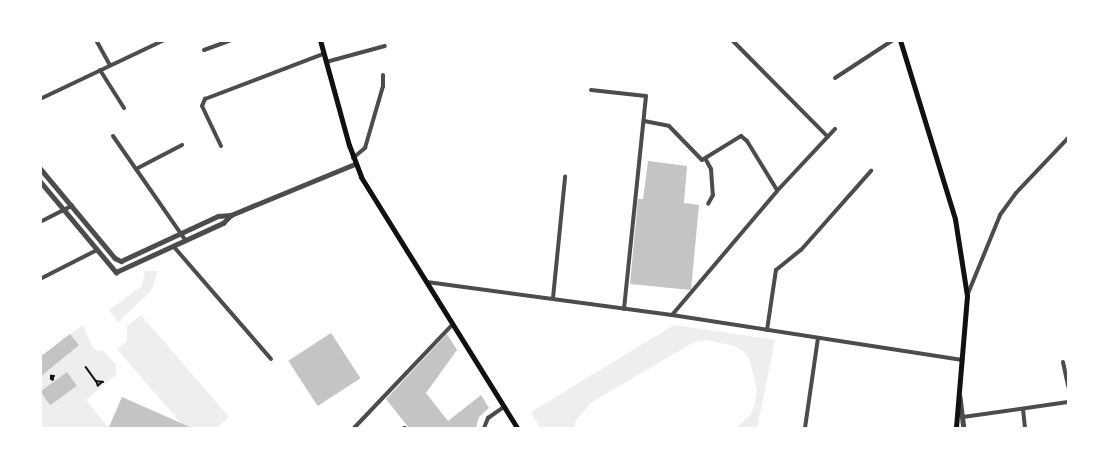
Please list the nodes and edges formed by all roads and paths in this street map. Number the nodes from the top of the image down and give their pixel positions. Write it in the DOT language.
graph roads {
  1 [pos="96,40"];
  2 [pos="164,40"];
  3 [pos="231,40"];
  4 [pos="320,40"];
  5 [pos="732,40"];
  6 [pos="893,40"];
  7 [pos="900,40"];
  8 [pos="386,46"];
  9 [pos="204,50"];
  10 [pos="324,53"];
  11 [pos="326,63"];
  12 [pos="110,65"];
  13 [pos="100,70"];
  14 [pos="383,75"];
  15 [pos="835,78"];
  16 [pos="591,90"];
  17 [pos="40,99"];
  18 [pos="124,108"];
  19 [pos="644,121"];
  20 [pos="835,129"];
  21 [pos="113,136"];
  22 [pos="828,137"];
  23 [pos="1068,138"];
  24 [pos="182,145"];
  25 [pos="221,146"];
  26 [pos="706,160"];
  27 [pos="354,161"];
  28 [pos="40,168"];
  29 [pos="136,169"];
  30 [pos="871,171"];
  31 [pos="565,177"];
  32 [pos="40,181"];
  33 [pos="777,191"];
  34 [pos="708,204"];
  35 [pos="72,206"];
  36 [pos="65,210"];
  37 [pos="231,215"];
  38 [pos="40,222"];
  39 [pos="180,234"];
  40 [pos="186,241"];
  41 [pos="174,247"];
  42 [pos="97,250"];
  43 [pos="40,279"];
  44 [pos="427,282"];
  45 [pos="967,296"];
  46 [pos="553,298"];
  47 [pos="624,309"];
  48 [pos="672,315"];
  49 [pos="453,324"];
  50 [pos="767,330"];
  51 [pos="818,338"];
  52 [pos="271,359"];
  53 [pos="963,360"];
  54 [pos="1063,362"];
  55 [pos="86,367"];
  56 [pos="96,381"];
  57 [pos="1068,386"];
  58 [pos="40,389"];
  59 [pos="40,394"];
  60 [pos="960,394"];
  61 [pos="1068,402"];
  62 [pos="504,407"];
  63 [pos="1023,409"];
  64 [pos="963,417"];
  65 [pos="354,429"];
  66 [pos="484,429"];
  67 [pos="518,429"];
  68 [pos="805,429"];
  69 [pos="956,429"];
  70 [pos="964,429"];
  71 [pos="1025,429"];
  1 -- 12 [label="street"];
  2 -- 12 [label="street"];
  3 -- 9 [label="street"];
  4 -- 10 [label="main road"];
  5 -- 22 [label="street"];
  6 -- 15 [label="street"];
  7 -- 45 [label="main road"];
  8 -- 11 [label="street"];
  10 -- 11 [label="main road"];
  10 -- 25 [label="street"];
  11 -- 27 [label="main road"];
  12 -- 13 [label="street"];
  13 -- 17 [label="street"];
  13 -- 18 [label="street"];
  14 -- 27 [label="street"];
  16 -- 19 [label="street"];
  19 -- 26 [label="street"];
  19 -- 47 [label="street"];
  20 -- 22 [label="street"];
  21 -- 29 [label="street"];
  22 -- 33 [label="street"];
  23 -- 45 [label="street"];
  24 -- 29 [label="street"];
  26 -- 33 [label="street"];
  26 -- 34 [label="street"];
  27 -- 37 [label="street"];
  27 -- 44 [label="main road"];
  28 -- 35 [label="street"];
  29 -- 39 [label="street"];
  30 -- 50 [label="street"];
  31 -- 46 [label="street"];
  32 -- 36 [label="street"];
  33 -- 48 [label="street"];
  35 -- 36 [label="street"];
  35 -- 39 [label="street"];
  36 -- 38 [label="street"];
  36 -- 42 [label="street"];
  37 -- 39 [label="street"];
  37 -- 40 [label="street"];
  39 -- 40 [label="street"];
  40 -- 41 [label="street"];
  41 -- 42 [label="street"];
  41 -- 52 [label="street"];
  42 -- 43 [label="street"];
  44 -- 46 [label="street"];
  44 -- 49 [label="main road"];
  45 -- 53 [label="main road"];
  46 -- 47 [label="street"];
  47 -- 48 [label="street"];
  48 -- 50 [label="street"];
  49 -- 62 [label="main road"];
  49 -- 65 [label="street"];
  50 -- 51 [label="street"];
  51 -- 53 [label="street"];
  51 -- 68 [label="street"];
  53 -- 60 [label="main road"];
  54 -- 57 [label="street"];
  55 -- 56 [label="path"];
  58 -- 59 [label="path"];
  60 -- 64 [label="street"];
  60 -- 69 [label="main road"];
  61 -- 63 [label="street"];
  62 -- 66 [label="street"];
  62 -- 67 [label="main road"];
  63 -- 64 [label="street"];
  63 -- 71 [label="street"];
  64 -- 70 [label="street"];
}
